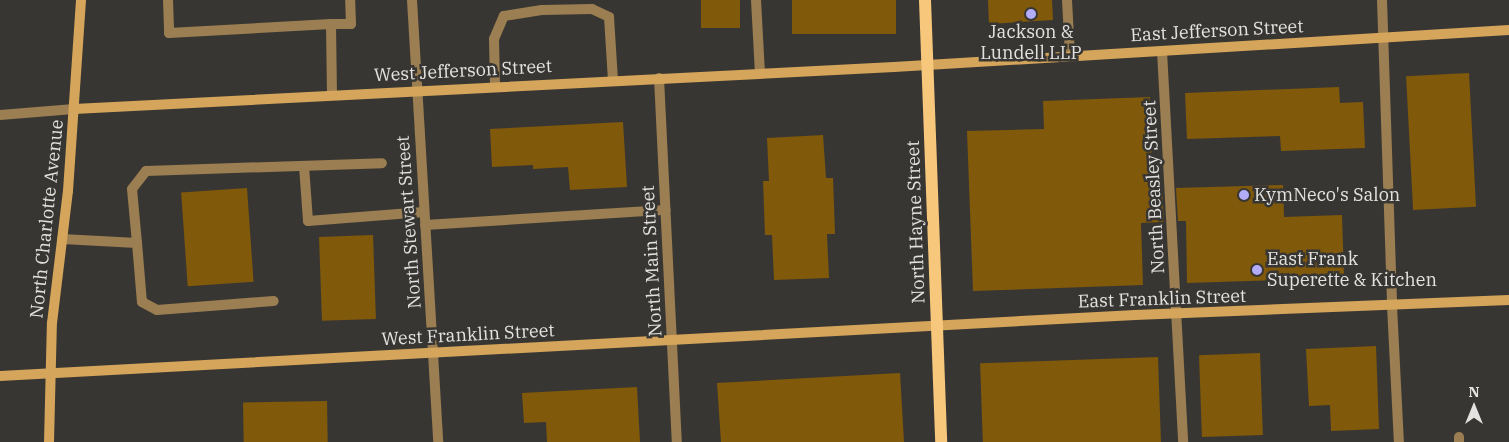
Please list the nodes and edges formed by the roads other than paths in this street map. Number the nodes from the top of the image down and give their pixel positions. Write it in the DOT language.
graph roads {
  1 [pos="81,0"];
  2 [pos="168,0"];
  3 [pos="350,0"];
  4 [pos="412,0"];
  5 [pos="756,0"];
  6 [pos="925,0"];
  7 [pos="1067,0"];
  8 [pos="1382,0"];
  9 [pos="331,24"];
  10 [pos="1509,30"];
  11 [pos="1384,37"];
  12 [pos="1162,51"];
  13 [pos="1070,56"];
  14 [pos="927,65"];
  15 [pos="760,73"];
  16 [pos="659,78"];
  17 [pos="612,80"];
  18 [pos="495,86"];
  19 [pos="417,90"];
  20 [pos="332,94"];
  21 [pos="74,109"];
  22 [pos="0,114"];
  23 [pos="382,163"];
  24 [pos="304,166"];
  25 [pos="666,210"];
  26 [pos="424,212"];
  27 [pos="425,225"];
  28 [pos="62,240"];
  29 [pos="137,243"];
  30 [pos="1509,300"];
  31 [pos="274,301"];
  32 [pos="1392,306"];
  33 [pos="1177,314"];
  34 [pos="937,327"];
  35 [pos="672,341"];
  36 [pos="433,353"];
  37 [pos="50,373"];
  38 [pos="0,376"];
  39 [pos="49,442"];
  40 [pos="438,442"];
  41 [pos="677,442"];
  42 [pos="941,442"];
  43 [pos="1183,442"];
  44 [pos="1399,442"];
  1 -- 21 [label="main road, North Charlotte Avenue"];
  2 -- 9 [label="street"];
  3 -- 9 [label="street"];
  4 -- 19 [label="street, North Stewart Street"];
  5 -- 15 [label="street"];
  6 -- 14 [label="main road, North Hayne Street"];
  7 -- 13 [label="street"];
  8 -- 11 [label="street"];
  9 -- 20 [label="street"];
  10 -- 11 [label="main road, East Jefferson Street"];
  11 -- 12 [label="main road, East Jefferson Street"];
  11 -- 32 [label="street"];
  12 -- 13 [label="main road, East Jefferson Street"];
  12 -- 33 [label="street, North Beasley Street"];
  13 -- 14 [label="main road, East Jefferson Street"];
  14 -- 15 [label="main road, West Jefferson Street"];
  14 -- 34 [label="main road, North Hayne Street"];
  15 -- 16 [label="main road, West Jefferson Street"];
  16 -- 17 [label="main road, West Jefferson Street"];
  16 -- 25 [label="street, North Main Street"];
  17 -- 18 [label="main road, West Jefferson Street"];
  17 -- 18 [label="street"];
  18 -- 19 [label="main road, West Jefferson Street"];
  19 -- 20 [label="main road, West Jefferson Street"];
  19 -- 26 [label="street, North Stewart Street"];
  20 -- 21 [label="main road, West Jefferson Street"];
  21 -- 22 [label="street, West Jefferson Street"];
  21 -- 28 [label="main road, North Charlotte Avenue"];
  23 -- 24 [label="street"];
  24 -- 26 [label="street"];
  24 -- 29 [label="street"];
  25 -- 27 [label="street"];
  25 -- 35 [label="street, North Main Street"];
  26 -- 27 [label="street, North Stewart Street"];
  27 -- 36 [label="street, North Stewart Street"];
  28 -- 29 [label="street"];
  28 -- 37 [label="main road, North Charlotte Avenue"];
  29 -- 31 [label="street"];
  30 -- 32 [label="main road, East Franklin Street"];
  32 -- 33 [label="main road, East Franklin Street"];
  32 -- 44 [label="street"];
  33 -- 34 [label="main road, East Franklin Street"];
  33 -- 43 [label="street, North Beasley Street"];
  34 -- 35 [label="main road, West Franklin Street"];
  34 -- 42 [label="main road, North Hayne Street"];
  35 -- 36 [label="main road, West Franklin Street"];
  35 -- 41 [label="street, North Main Street"];
  36 -- 37 [label="main road, West Franklin Street"];
  36 -- 40 [label="street, North Stewart Street"];
  37 -- 38 [label="main road, West Franklin Street"];
  37 -- 39 [label="main road, North Charlotte Avenue"];
}
